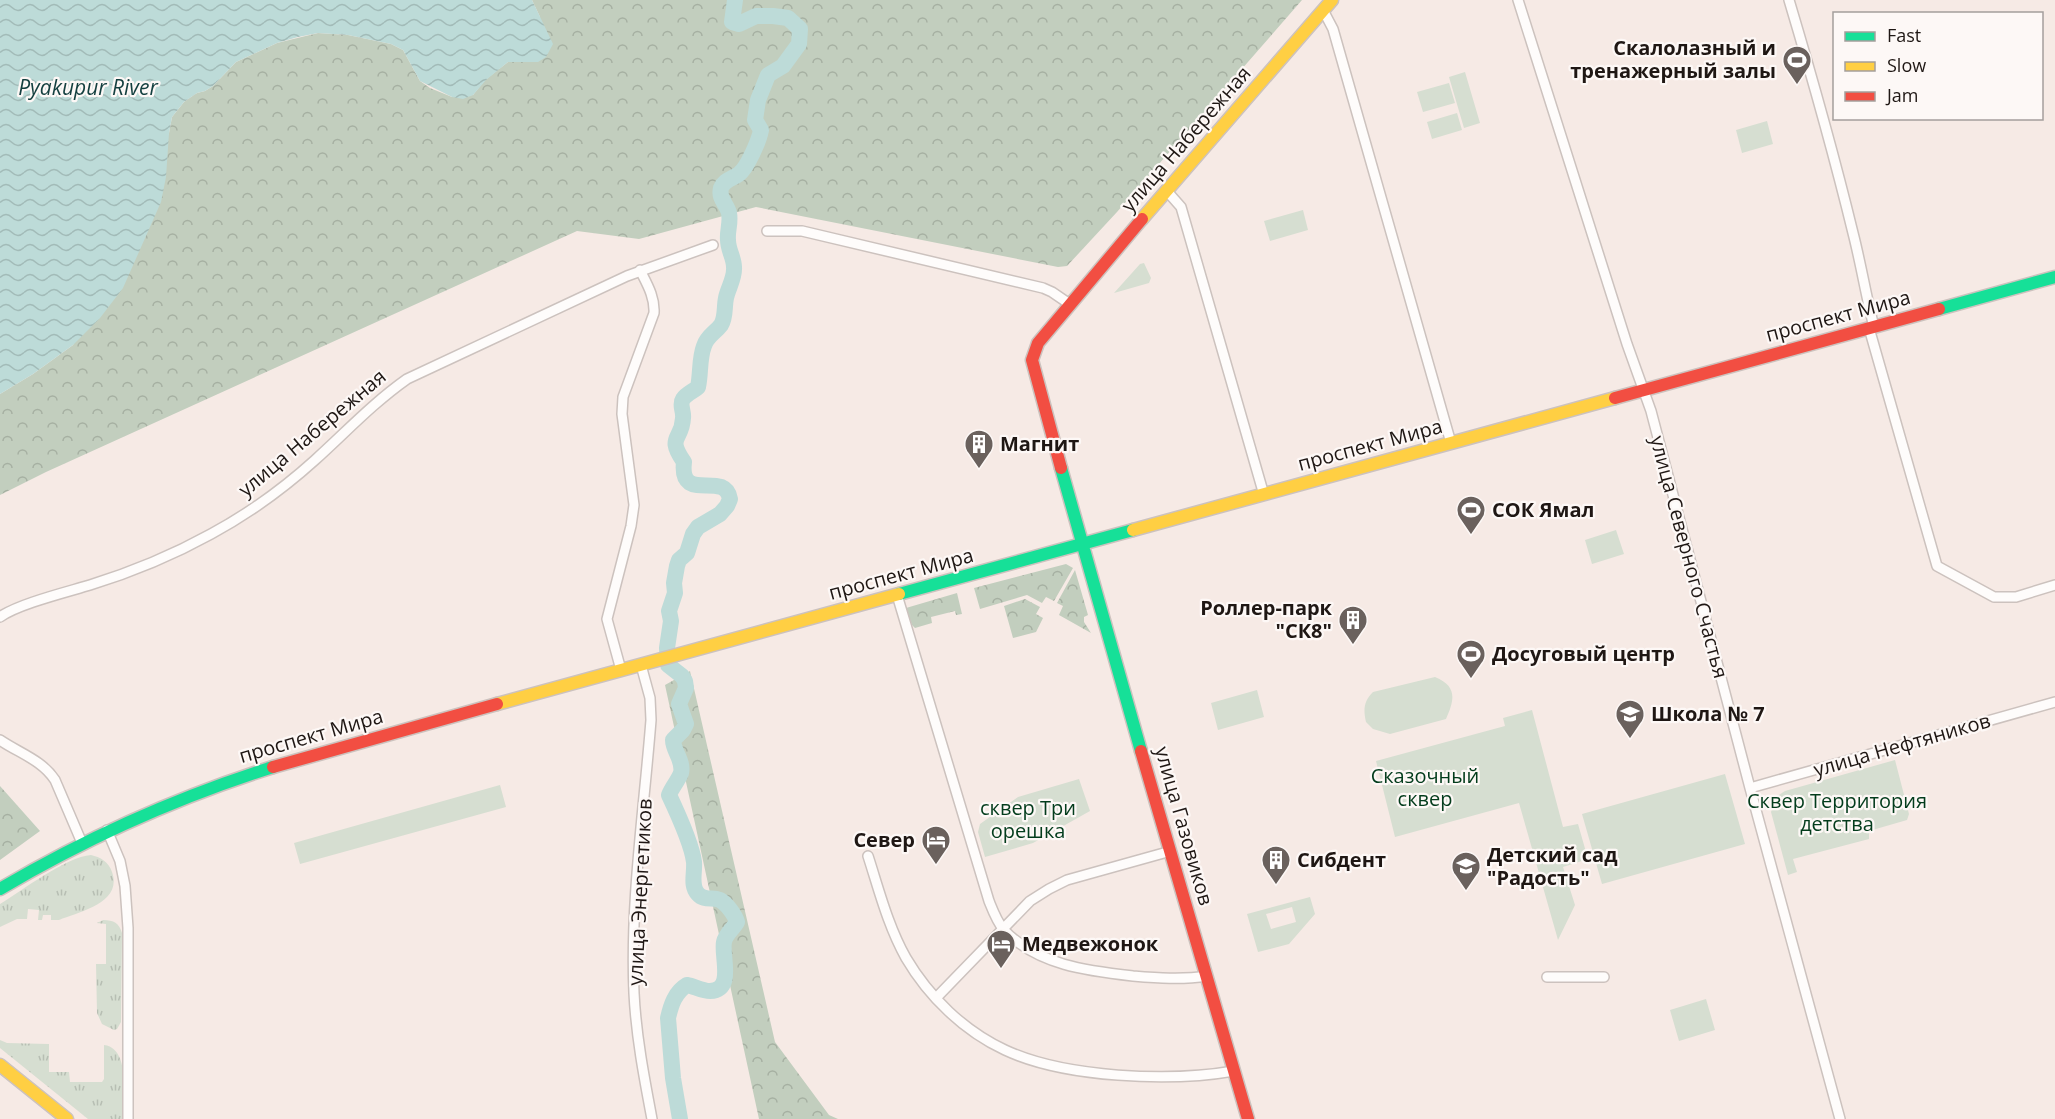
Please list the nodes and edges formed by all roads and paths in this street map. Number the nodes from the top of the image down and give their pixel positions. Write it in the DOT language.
graph roads {
  1 [pos="1332,0"];
  2 [pos="1518,0"];
  3 [pos="1789,0"];
  4 [pos="1323,10"];
  5 [pos="1166,190"];
  6 [pos="767,231"];
  7 [pos="713,245"];
  8 [pos="640,270"];
  9 [pos="2055,277"];
  10 [pos="1071,305"];
  11 [pos="1871,327"];
  12 [pos="1643,390"];
  13 [pos="1451,443"];
  14 [pos="1264,495"];
  15 [pos="1082,544"];
  16 [pos="2055,585"];
  17 [pos="897,595"];
  18 [pos="0,617"];
  19 [pos="645,664"];
  20 [pos="621,670"];
  21 [pos="2055,702"];
  22 [pos="0,740"];
  23 [pos="1749,788"];
  24 [pos="107,830"];
  25 [pos="82,843"];
  26 [pos="1171,851"];
  27 [pos="868,856"];
  28 [pos="0,889"];
  29 [pos="1003,928"];
  30 [pos="1207,976"];
  31 [pos="1547,977"];
  32 [pos="1604,977"];
  33 [pos="936,998"];
  34 [pos="0,1065"];
  35 [pos="1234,1071"];
  36 [pos="67,1119"];
  37 [pos="128,1119"];
  38 [pos="652,1119"];
  39 [pos="1248,1119"];
  40 [pos="1840,1119"];
  1 -- 4 [label="main road, улица Набережная"];
  2 -- 12 [label="street, улица Северного Счастья"];
  3 -- 11 [label="street"];
  4 -- 5 [label="main road, улица Набережная"];
  4 -- 13 [label="street"];
  5 -- 10 [label="main road, улица Набережная"];
  5 -- 14 [label="street"];
  6 -- 10 [label="street"];
  7 -- 8 [label="street, улица Набережная"];
  8 -- 18 [label="street, улица Набережная"];
  8 -- 20 [label="street"];
  9 -- 11 [label="main road, проспект Мира"];
  10 -- 15 [label="main road, улица Набережная"];
  11 -- 12 [label="main road, проспект Мира"];
  11 -- 16 [label="street"];
  12 -- 13 [label="main road, проспект Мира"];
  12 -- 23 [label="street, улица Северного Счастья"];
  13 -- 14 [label="main road, проспект Мира"];
  14 -- 15 [label="main road, проспект Мира"];
  15 -- 17 [label="main road, проспект Мира"];
  15 -- 26 [label="main road, улица Газовиков"];
  17 -- 19 [label="main road, проспект Мира"];
  17 -- 29 [label="street"];
  19 -- 20 [label="main road, проспект Мира"];
  19 -- 38 [label="street, улица Энергетиков"];
  20 -- 24 [label="main road, проспект Мира"];
  21 -- 23 [label="street, улица Нефтяников"];
  22 -- 25 [label="street"];
  23 -- 40 [label="street, улица Северного Счастья"];
  24 -- 25 [label="main road, проспект Мира"];
  24 -- 37 [label="street"];
  25 -- 28 [label="main road, проспект Мира"];
  26 -- 29 [label="street"];
  26 -- 30 [label="main road, улица Газовиков"];
  27 -- 33 [label="street"];
  29 -- 30 [label="street"];
  29 -- 33 [label="street"];
  30 -- 35 [label="main road, улица Газовиков"];
  31 -- 32 [label="street"];
  33 -- 35 [label="street"];
  34 -- 36 [label="main road"];
  35 -- 39 [label="main road, улица Газовиков"];
}
